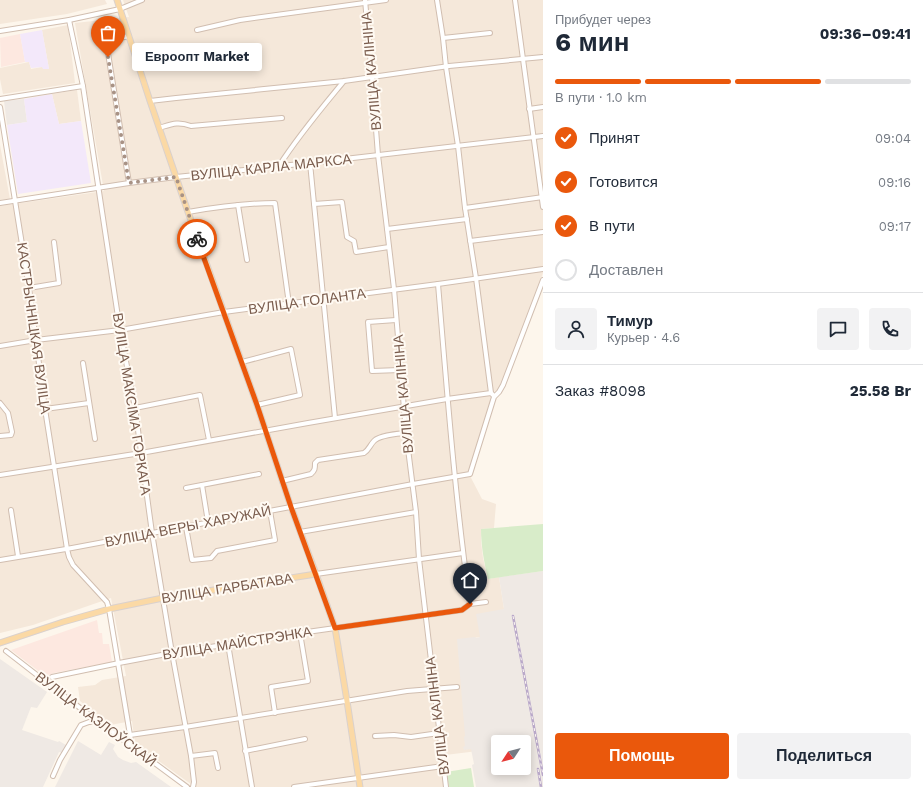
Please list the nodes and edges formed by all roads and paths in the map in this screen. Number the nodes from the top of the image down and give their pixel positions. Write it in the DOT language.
graph roads {
  1 [pos="117,0"];
  2 [pos="142,0"];
  3 [pos="386,0"];
  4 [pos="437,0"];
  5 [pos="515,0"];
  6 [pos="365,1"];
  7 [pos="120,8"];
  8 [pos="69,20"];
  9 [pos="197,30"];
  10 [pos="0,31"];
  11 [pos="490,33"];
  12 [pos="129,36"];
  13 [pos="443,38"];
  14 [pos="543,57"];
  15 [pos="524,59"];
  16 [pos="446,67"];
  17 [pos="372,77"];
  18 [pos="344,81"];
  19 [pos="83,86"];
  20 [pos="0,99"];
  21 [pos="150,101"];
  22 [pos="0,107"];
  23 [pos="543,107"];
  24 [pos="529,109"];
  25 [pos="282,118"];
  26 [pos="159,128"];
  27 [pos="543,136"];
  28 [pos="534,137"];
  29 [pos="458,146"];
  30 [pos="378,155"];
  31 [pos="543,163"];
  32 [pos="310,164"];
  33 [pos="537,164"];
  34 [pos="279,166"];
  35 [pos="176,177"];
  36 [pos="129,183"];
  37 [pos="99,188"];
  38 [pos="542,197"];
  39 [pos="15,201"];
  40 [pos="0,203"];
  41 [pos="314,204"];
  42 [pos="238,205"];
  43 [pos="543,207"];
  44 [pos="465,208"];
  45 [pos="188,212"];
  46 [pos="467,219"];
  47 [pos="387,229"];
  48 [pos="543,232"];
  49 [pos="470,241"];
  50 [pos="54,242"];
  51 [pos="389,248"];
  52 [pos="247,260"];
  53 [pos="543,268"];
  54 [pos="476,278"];
  55 [pos="543,280"];
  56 [pos="59,283"];
  57 [pos="438,284"];
  58 [pos="29,288"];
  59 [pos="60,288"];
  60 [pos="394,289"];
  61 [pos="323,300"];
  62 [pos="289,304"];
  63 [pos="224,312"];
  64 [pos="396,320"];
  65 [pos="120,330"];
  66 [pos="36,340"];
  67 [pos="0,346"];
  68 [pos="242,362"];
  69 [pos="83,363"];
  70 [pos="400,370"];
  71 [pos="491,393"];
  72 [pos="494,397"];
  73 [pos="447,399"];
  74 [pos="0,403"];
  75 [pos="89,403"];
  76 [pos="257,405"];
  77 [pos="404,407"];
  78 [pos="135,408"];
  79 [pos="45,409"];
  80 [pos="335,418"];
  81 [pos="266,431"];
  82 [pos="406,433"];
  83 [pos="0,436"];
  84 [pos="95,439"];
  85 [pos="209,440"];
  86 [pos="141,453"];
  87 [pos="55,468"];
  88 [pos="259,474"];
  89 [pos="0,476"];
  90 [pos="456,476"];
  91 [pos="282,481"];
  92 [pos="413,484"];
  93 [pos="202,485"];
  94 [pos="186,488"];
  95 [pos="291,507"];
  96 [pos="11,510"];
  97 [pos="270,511"];
  98 [pos="416,512"];
  99 [pos="208,522"];
  100 [pos="186,527"];
  101 [pos="152,532"];
  102 [pos="300,532"];
  103 [pos="67,549"];
  104 [pos="463,553"];
  105 [pos="18,556"];
  106 [pos="419,559"];
  107 [pos="0,560"];
  108 [pos="316,574"];
  109 [pos="163,598"];
  110 [pos="486,602"];
  111 [pos="470,604"];
  112 [pos="109,609"];
  113 [pos="425,616"];
  114 [pos="335,628"];
  115 [pos="300,633"];
  116 [pos="0,643"];
  117 [pos="228,644"];
  118 [pos="6,651"];
  119 [pos="172,653"];
  120 [pos="119,663"];
  121 [pos="52,677"];
  122 [pos="457,687"];
  123 [pos="434,689"];
  124 [pos="347,701"];
  125 [pos="275,712"];
  126 [pos="240,718"];
  127 [pos="100,722"];
  128 [pos="185,727"];
  129 [pos="440,733"];
  130 [pos="130,735"];
  131 [pos="375,736"];
  132 [pos="306,740"];
  133 [pos="130,745"];
  134 [pos="245,751"];
  135 [pos="191,756"];
  136 [pos="443,766"];
  137 [pos="218,768"];
  138 [pos="53,776"];
  139 [pos="359,778"];
  140 [pos="187,787"];
  141 [pos="193,787"];
  142 [pos="252,787"];
  143 [pos="294,787"];
  144 [pos="360,787"];
  145 [pos="446,787"];
  1 -- 7 [label="main road"];
  2 -- 7 [label="street"];
  3 -- 6 [label="street"];
  4 -- 13 [label="street"];
  5 -- 15 [label="street"];
  6 -- 9 [label="street"];
  6 -- 17 [label="street, ВУЛІЦА КАЛІНІНА"];
  7 -- 8 [label="street"];
  7 -- 12 [label="main road"];
  8 -- 10 [label="street"];
  8 -- 19 [label="street, ВУЛІЦА МАКСІМА ГОРКАГА"];
  11 -- 13 [label="street"];
  12 -- 21 [label="main road"];
  12 -- 36 [label="street"];
  13 -- 16 [label="street"];
  14 -- 15 [label="street"];
  15 -- 16 [label="street"];
  15 -- 24 [label="street"];
  16 -- 17 [label="street"];
  16 -- 29 [label="street"];
  17 -- 18 [label="street"];
  17 -- 30 [label="street, ВУЛІЦА КАЛІНІНА"];
  18 -- 21 [label="street"];
  18 -- 34 [label="street"];
  19 -- 20 [label="street"];
  19 -- 37 [label="street, ВУЛІЦА МАКСІМА ГОРКАГА"];
  21 -- 26 [label="main road"];
  22 -- 39 [label="street, КАСТРЫЧНІЦКАЯ ВУЛІЦА"];
  23 -- 24 [label="street"];
  24 -- 28 [label="street"];
  25 -- 26 [label="street"];
  26 -- 35 [label="main road"];
  27 -- 28 [label="street, ВУЛІЦА КАРЛА МАРКСА"];
  28 -- 29 [label="street, ВУЛІЦА КАРЛА МАРКСА"];
  28 -- 33 [label="street"];
  29 -- 30 [label="street, ВУЛІЦА КАРЛА МАРКСА"];
  29 -- 44 [label="street"];
  30 -- 32 [label="street, ВУЛІЦА КАРЛА МАРКСА"];
  30 -- 47 [label="street, ВУЛІЦА КАЛІНІНА"];
  31 -- 33 [label="street"];
  32 -- 34 [label="street, ВУЛІЦА КАРЛА МАРКСА"];
  32 -- 41 [label="street"];
  33 -- 38 [label="street"];
  34 -- 35 [label="street, ВУЛІЦА КАРЛА МАРКСА"];
  35 -- 36 [label="street, ВУЛІЦА КАРЛА МАРКСА"];
  35 -- 45 [label="main road"];
  36 -- 37 [label="street, ВУЛІЦА КАРЛА МАРКСА"];
  37 -- 39 [label="street, ВУЛІЦА КАРЛА МАРКСА"];
  37 -- 65 [label="street, ВУЛІЦА МАКСІМА ГОРКАГА"];
  38 -- 43 [label="street"];
  38 -- 44 [label="street"];
  39 -- 40 [label="street, ВУЛІЦА КАРЛА МАРКСА"];
  39 -- 58 [label="street, КАСТРЫЧНІЦКАЯ ВУЛІЦА"];
  41 -- 51 [label="street"];
  41 -- 61 [label="street"];
  42 -- 45 [label="street"];
  42 -- 52 [label="street"];
  42 -- 62 [label="street"];
  44 -- 46 [label="street"];
  45 -- 63 [label="main road"];
  46 -- 47 [label="street"];
  46 -- 49 [label="street"];
  47 -- 51 [label="street, ВУЛІЦА КАЛІНІНА"];
  48 -- 49 [label="street"];
  49 -- 54 [label="street"];
  50 -- 56 [label="street"];
  51 -- 60 [label="street, ВУЛІЦА КАЛІНІНА"];
  53 -- 54 [label="street, ВУЛІЦА ГОЛАНТА"];
  54 -- 57 [label="street, ВУЛІЦА ГОЛАНТА"];
  54 -- 71 [label="street"];
  55 -- 72 [label="street"];
  56 -- 58 [label="street"];
  56 -- 59 [label="street"];
  57 -- 60 [label="street, ВУЛІЦА ГОЛАНТА"];
  57 -- 73 [label="street"];
  58 -- 66 [label="street, КАСТРЫЧНІЦКАЯ ВУЛІЦА"];
  60 -- 61 [label="street, ВУЛІЦА ГОЛАНТА"];
  60 -- 64 [label="street, ВУЛІЦА КАЛІНІНА"];
  61 -- 62 [label="street, ВУЛІЦА ГОЛАНТА"];
  61 -- 80 [label="street"];
  62 -- 63 [label="street, ВУЛІЦА ГОЛАНТА"];
  63 -- 65 [label="street, ВУЛІЦА ГОЛАНТА"];
  63 -- 68 [label="main road"];
  64 -- 70 [label="street, ВУЛІЦА КАЛІНІНА"];
  64 -- 70 [label="street"];
  65 -- 66 [label="street, ВУЛІЦА ГОЛАНТА"];
  65 -- 78 [label="street, ВУЛІЦА МАКСІМА ГОРКАГА"];
  66 -- 67 [label="street, ВУЛІЦА ГОЛАНТА"];
  66 -- 79 [label="street, КАСТРЫЧНІЦКАЯ ВУЛІЦА"];
  68 -- 76 [label="main road"];
  68 -- 76 [label="street"];
  69 -- 75 [label="street"];
  70 -- 77 [label="street, ВУЛІЦА КАЛІНІНА"];
  71 -- 72 [label="street"];
  71 -- 73 [label="street"];
  72 -- 90 [label="street, ВУЛІЦА ВЕРЫ ХАРУЖАЙ"];
  73 -- 77 [label="street"];
  73 -- 90 [label="street"];
  74 -- 83 [label="street"];
  75 -- 79 [label="street"];
  75 -- 84 [label="street"];
  76 -- 81 [label="main road"];
  77 -- 80 [label="street"];
  77 -- 82 [label="street, ВУЛІЦА КАЛІНІНА"];
  78 -- 85 [label="street"];
  78 -- 86 [label="street, ВУЛІЦА МАКСІМА ГОРКАГА"];
  79 -- 87 [label="street, КАСТРЫЧНІЦКАЯ ВУЛІЦА"];
  80 -- 81 [label="street"];
  81 -- 85 [label="street"];
  81 -- 91 [label="main road"];
  82 -- 91 [label="street"];
  82 -- 92 [label="street, ВУЛІЦА КАЛІНІНА"];
  85 -- 86 [label="street"];
  86 -- 87 [label="street"];
  86 -- 101 [label="street, ВУЛІЦА МАКСІМА ГОРКАГА"];
  87 -- 89 [label="street"];
  87 -- 103 [label="street, КАСТРЫЧНІЦКАЯ ВУЛІЦА"];
  88 -- 93 [label="street"];
  90 -- 92 [label="street, ВУЛІЦА ВЕРЫ ХАРУЖАЙ"];
  90 -- 104 [label="street"];
  91 -- 95 [label="main road"];
  92 -- 95 [label="street, ВУЛІЦА ВЕРЫ ХАРУЖАЙ"];
  92 -- 98 [label="street, ВУЛІЦА КАЛІНІНА"];
  93 -- 94 [label="street"];
  93 -- 99 [label="street"];
  95 -- 97 [label="street, ВУЛІЦА ВЕРЫ ХАРУЖАЙ"];
  95 -- 102 [label="main road"];
  96 -- 105 [label="street"];
  97 -- 99 [label="street, ВУЛІЦА ВЕРЫ ХАРУЖАЙ"];
  97 -- 100 [label="street"];
  98 -- 102 [label="street"];
  98 -- 106 [label="street, ВУЛІЦА КАЛІНІНА"];
  99 -- 100 [label="street, ВУЛІЦА ВЕРЫ ХАРУЖАЙ"];
  100 -- 101 [label="street, ВУЛІЦА ВЕРЫ ХАРУЖАЙ"];
  101 -- 103 [label="street, ВУЛІЦА ВЕРЫ ХАРУЖАЙ"];
  101 -- 109 [label="street, ВУЛІЦА МАКСІМА ГОРКАГА"];
  102 -- 108 [label="main road"];
  103 -- 105 [label="street, ВУЛІЦА ВЕРЫ ХАРУЖАЙ"];
  103 -- 112 [label="street, КАСТРЫЧНІЦКАЯ ВУЛІЦА"];
  104 -- 106 [label="street, ВУЛІЦА ГАРБАТАВА"];
  104 -- 111 [label="street"];
  105 -- 107 [label="street, ВУЛІЦА ВЕРЫ ХАРУЖАЙ"];
  106 -- 108 [label="street, ВУЛІЦА ГАРБАТАВА"];
  106 -- 113 [label="street, ВУЛІЦА КАЛІНІНА"];
  108 -- 109 [label="main road, ВУЛІЦА ГАРБАТАВА"];
  108 -- 114 [label="main road"];
  109 -- 112 [label="main road, ВУЛІЦА ГАРБАТАВА"];
  109 -- 119 [label="street, ВУЛІЦА МАКСІМА ГОРКАГА"];
  110 -- 111 [label="street, ВУЛІЦА МАЙСТРЭНКА"];
  111 -- 113 [label="street, ВУЛІЦА МАЙСТРЭНКА"];
  112 -- 116 [label="main road, ВУЛІЦА ГАРБАТАВА"];
  112 -- 120 [label="street"];
  113 -- 114 [label="street, ВУЛІЦА МАЙСТРЭНКА"];
  113 -- 123 [label="street, ВУЛІЦА КАЛІНІНА"];
  114 -- 115 [label="street, ВУЛІЦА МАЙСТРЭНКА"];
  114 -- 124 [label="main road"];
  115 -- 117 [label="street, ВУЛІЦА МАЙСТРЭНКА"];
  115 -- 125 [label="street"];
  117 -- 119 [label="street, ВУЛІЦА МАЙСТРЭНКА"];
  117 -- 126 [label="street"];
  118 -- 127 [label="street, ВУЛІЦА КАЗЛОЎСКАЙ"];
  119 -- 120 [label="street, ВУЛІЦА МАЙСТРЭНКА"];
  119 -- 128 [label="street, ВУЛІЦА МАКСІМА ГОРКАГА"];
  120 -- 121 [label="street, ВУЛІЦА МАЙСТРЭНКА"];
  120 -- 130 [label="street"];
  122 -- 123 [label="street"];
  123 -- 124 [label="street"];
  123 -- 129 [label="street, ВУЛІЦА КАЛІНІНА"];
  124 -- 125 [label="street"];
  124 -- 139 [label="main road"];
  125 -- 126 [label="street"];
  126 -- 128 [label="street"];
  126 -- 134 [label="street"];
  127 -- 133 [label="street, ВУЛІЦА КАЗЛОЎСКАЙ"];
  127 -- 138 [label="street"];
  128 -- 130 [label="street"];
  128 -- 135 [label="street, ВУЛІЦА МАКСІМА ГОРКАГА"];
  129 -- 131 [label="street"];
  129 -- 136 [label="street, ВУЛІЦА КАЛІНІНА"];
  130 -- 133 [label="street"];
  132 -- 134 [label="street"];
  133 -- 140 [label="street, ВУЛІЦА КАЗЛОЎСКАЙ"];
  134 -- 142 [label="street"];
  135 -- 137 [label="street"];
  135 -- 141 [label="street, ВУЛІЦА МАКСІМА ГОРКАГА"];
  136 -- 139 [label="street"];
  136 -- 145 [label="street, ВУЛІЦА КАЛІНІНА"];
  139 -- 143 [label="street"];
  139 -- 144 [label="main road"];
}
